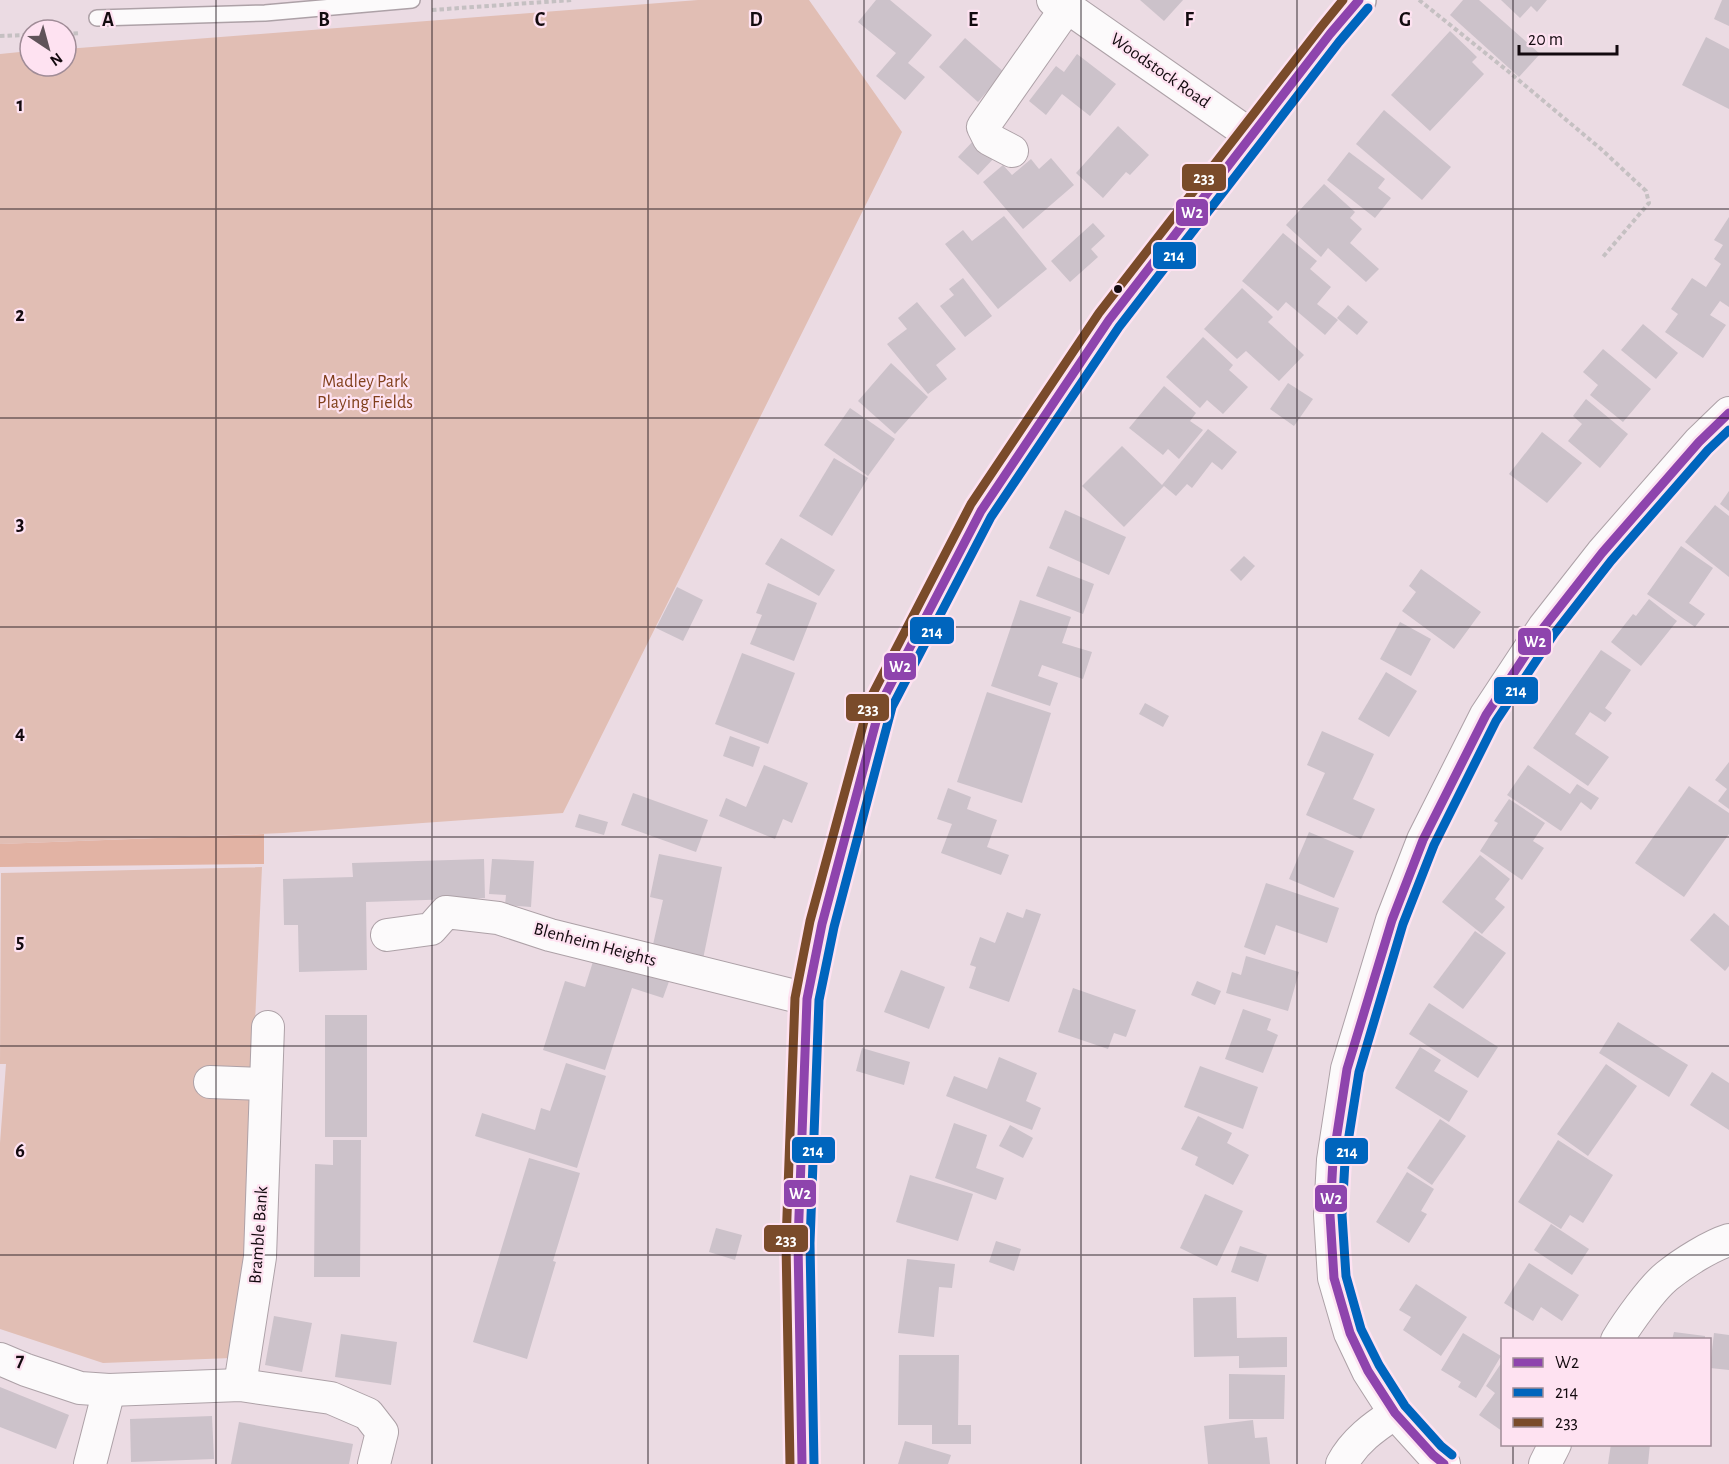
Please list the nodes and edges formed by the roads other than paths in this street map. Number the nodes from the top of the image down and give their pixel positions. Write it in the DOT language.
graph roads {
  1 [pos="412,0"];
  2 [pos="1359,0"];
  3 [pos="1060,4"];
  4 [pos="97,18"];
  5 [pos="1252,136"];
  6 [pos="1012,151"];
  7 [pos="1729,413"];
  8 [pos="387,935"];
  9 [pos="807,999"];
  10 [pos="268,1027"];
  11 [pos="210,1082"];
  12 [pos="266,1084"];
  13 [pos="1729,1240"];
  14 [pos="1618,1338"];
  15 [pos="0,1359"];
  16 [pos="240,1385"];
  17 [pos="109,1390"];
  18 [pos="1395,1413"];
  19 [pos="1554,1446"];
  20 [pos="90,1464"];
  21 [pos="374,1464"];
  22 [pos="802,1464"];
  23 [pos="1342,1464"];
  24 [pos="1444,1464"];
  25 [pos="1545,1464"];
  1 -- 4 [label="lane"];
  2 -- 5 [label="main road"];
  3 -- 5 [label="street, Woodstock Road"];
  3 -- 6 [label="street, Woodstock Road"];
  5 -- 9 [label="main road"];
  7 -- 18 [label="street"];
  8 -- 9 [label="street, Blenheim Heights"];
  9 -- 22 [label="main road"];
  10 -- 12 [label="street, Bramble Bank"];
  11 -- 12 [label="street"];
  12 -- 16 [label="street, Bramble Bank"];
  13 -- 14 [label="street"];
  15 -- 17 [label="street"];
  16 -- 17 [label="street"];
  16 -- 21 [label="street"];
  17 -- 20 [label="street"];
  18 -- 23 [label="street"];
  18 -- 24 [label="street"];
  19 -- 25 [label="street"];
}
